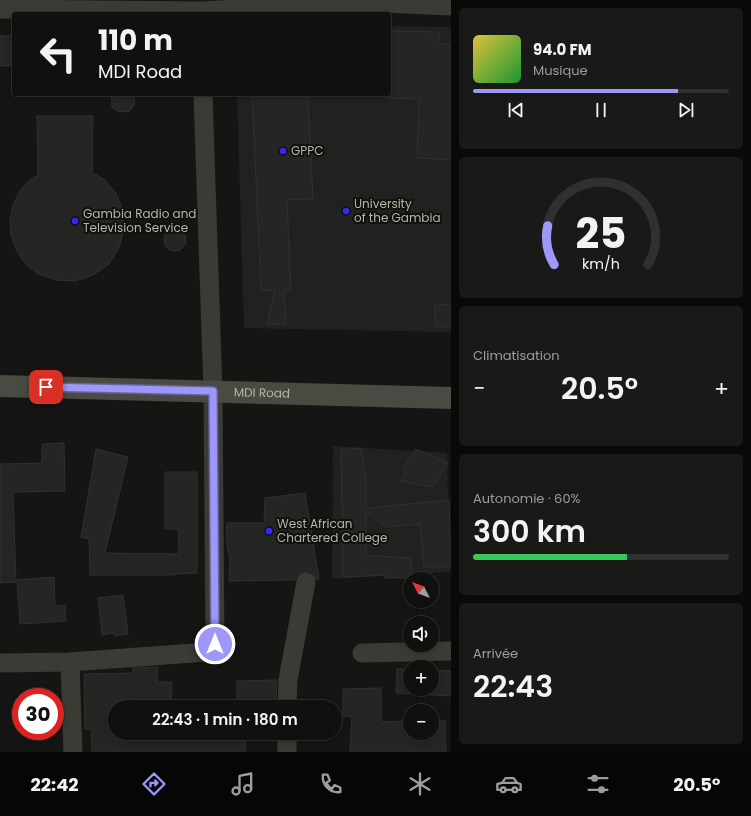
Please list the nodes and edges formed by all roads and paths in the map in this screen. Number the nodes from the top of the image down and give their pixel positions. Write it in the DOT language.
graph roads {
  1 [pos="451,6"];
  2 [pos="201,8"];
  3 [pos="0,9"];
  4 [pos="203,96"];
  5 [pos="0,386"];
  6 [pos="213,391"];
  7 [pos="451,398"];
  8 [pos="306,582"];
  9 [pos="451,651"];
  10 [pos="362,653"];
  11 [pos="70,662"];
  12 [pos="0,663"];
  13 [pos="287,700"];
  14 [pos="287,740"];
  15 [pos="73,752"];
  16 [pos="286,752"];
  1 -- 2 [label="street"];
  2 -- 3 [label="street"];
  4 -- 6 [label="street"];
  5 -- 6 [label="street, MDI Road"];
  6 -- 7 [label="street, MDI Road"];
  6 -- 11 [label="street"];
  8 -- 13 [label="street"];
  9 -- 10 [label="street"];
  11 -- 12 [label="street"];
  11 -- 15 [label="street"];
  14 -- 16 [label="street"];
}
